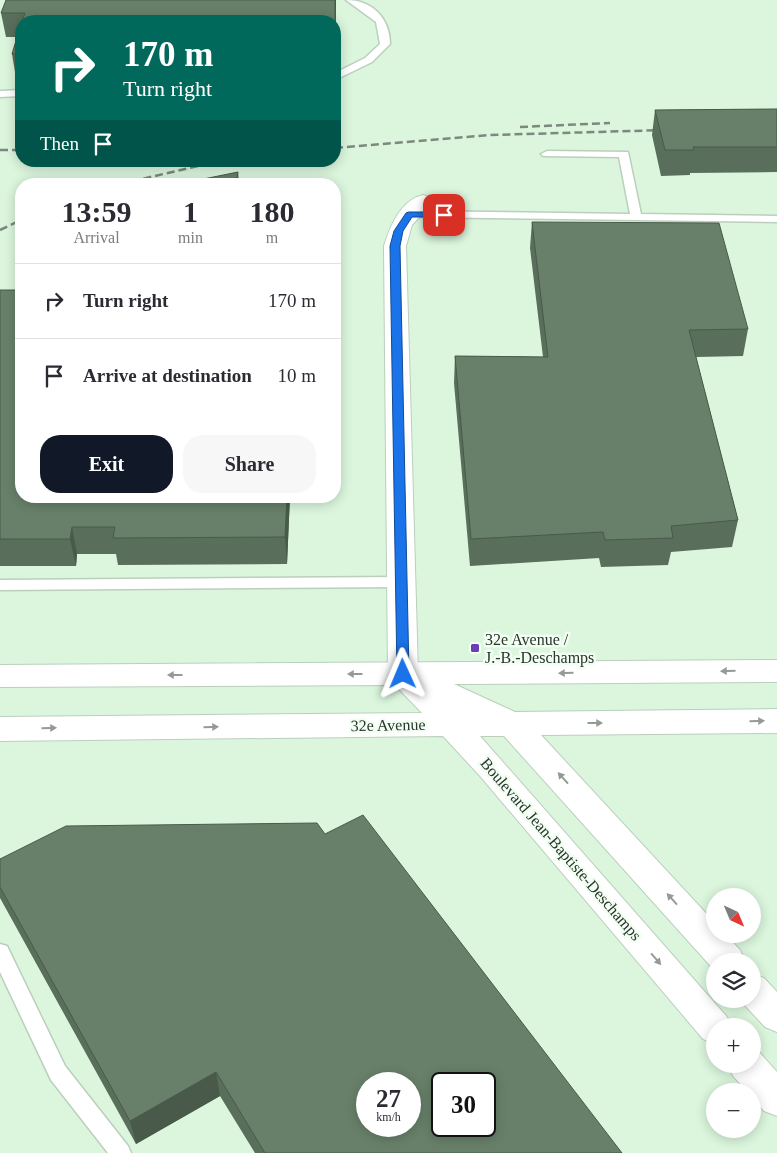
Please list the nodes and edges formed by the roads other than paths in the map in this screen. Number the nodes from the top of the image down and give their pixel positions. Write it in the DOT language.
graph roads {
  1 [pos="351,0"];
  2 [pos="341,74"];
  3 [pos="0,94"];
  4 [pos="15,94"];
  5 [pos="547,154"];
  6 [pos="416,208"];
  7 [pos="636,217"];
  8 [pos="777,219"];
  9 [pos="402,582"];
  10 [pos="0,585"];
  11 [pos="777,671"];
  12 [pos="403,674"];
  13 [pos="0,676"];
  14 [pos="777,721"];
  15 [pos="511,723"];
  16 [pos="452,724"];
  17 [pos="0,728"];
  18 [pos="0,952"];
  19 [pos="721,953"];
  20 [pos="761,999"];
  21 [pos="777,1016"];
  22 [pos="706,1018"];
  23 [pos="754,1073"];
  24 [pos="777,1100"];
  25 [pos="121,1153"];
  1 -- 2 [label="lane"];
  3 -- 4 [label="lane"];
  5 -- 7 [label="lane"];
  6 -- 7 [label="lane"];
  6 -- 9 [label="street"];
  7 -- 8 [label="lane"];
  9 -- 10 [label="lane"];
  9 -- 12 [label="street"];
  11 -- 12 [label="street, one-way"];
  12 -- 13 [label="street, one-way"];
  12 -- 15 [label="street"];
  12 -- 16 [label="street, Boulevard Jean-Baptiste-Deschamps"];
  15 -- 14 [label="street, 32e Avenue, one-way"];
  15 -- 16 [label="street, 32e Avenue"];
  19 -- 15 [label="street, one-way"];
  17 -- 16 [label="street, 32e Avenue, one-way"];
  16 -- 22 [label="street, Boulevard Jean-Baptiste-Deschamps, one-way"];
  18 -- 25 [label="lane"];
  20 -- 21 [label="street"];
  23 -- 24 [label="street"];
}
